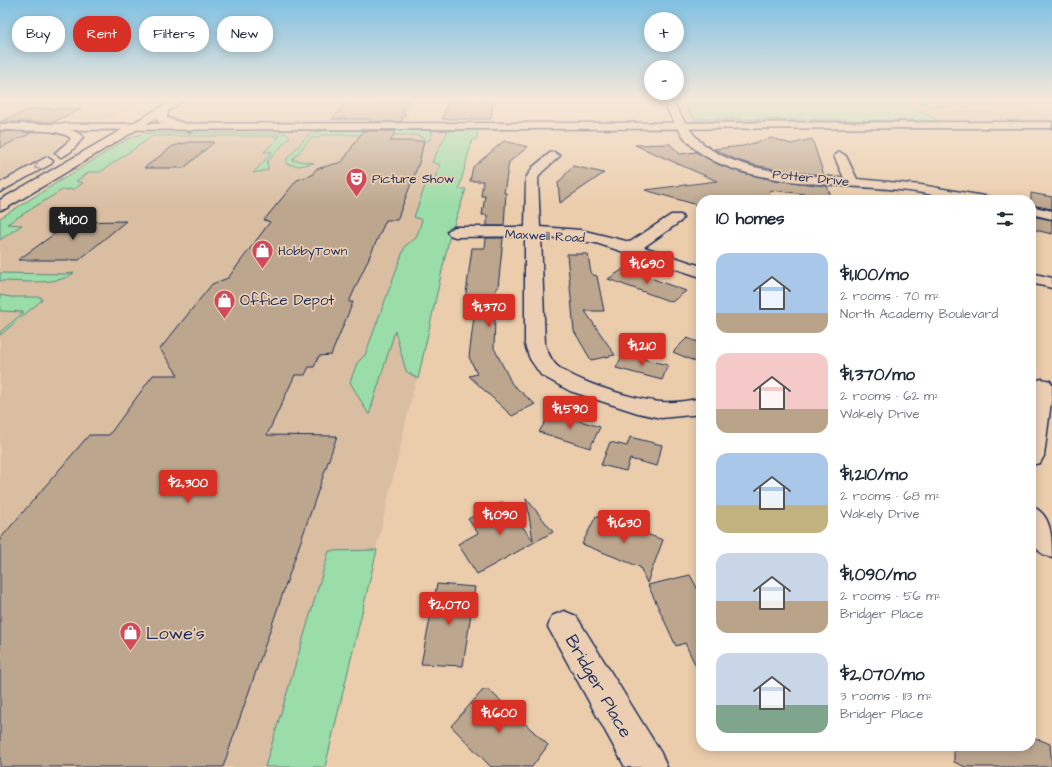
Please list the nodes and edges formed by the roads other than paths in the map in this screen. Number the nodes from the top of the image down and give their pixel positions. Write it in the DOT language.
graph roads {
  1 [pos="76,136"];
  2 [pos="91,136"];
  3 [pos="120,136"];
  4 [pos="692,136"];
  5 [pos="61,153"];
  6 [pos="554,156"];
  7 [pos="840,156"];
  8 [pos="852,182"];
  9 [pos="0,188"];
  10 [pos="956,195"];
  11 [pos="0,206"];
  12 [pos="1036,211"];
  13 [pos="1052,215"];
  14 [pos="676,218"];
  15 [pos="455,232"];
  16 [pos="532,232"];
  17 [pos="630,249"];
  18 [pos="696,270"];
  19 [pos="1036,279"];
  20 [pos="1052,283"];
  21 [pos="1042,386"];
  22 [pos="696,407"];
  23 [pos="1036,424"];
  24 [pos="1036,526"];
  25 [pos="1052,546"];
  26 [pos="564,627"];
  27 [pos="647,767"];
  1 -- 5 [label="main road"];
  2 -- 5 [label="main road"];
  3 -- 11 [label="main road"];
  4 -- 8 [label="main road, Potter Drive"];
  5 -- 9 [label="main road, one-way"];
  6 -- 16 [label="main road"];
  7 -- 8 [label="main road"];
  8 -- 10 [label="main road, Potter Drive"];
  12 -- 13 [label="main road"];
  14 -- 17 [label="main road"];
  15 -- 16 [label="main road, Maxwell Road"];
  16 -- 17 [label="main road, Maxwell Road"];
  16 -- 22 [label="main road"];
  17 -- 18 [label="main road, Maxwell Road"];
  19 -- 20 [label="main road"];
  21 -- 23 [label="main road"];
  24 -- 25 [label="main road"];
  26 -- 27 [label="main road, Bridger Place"];
}
